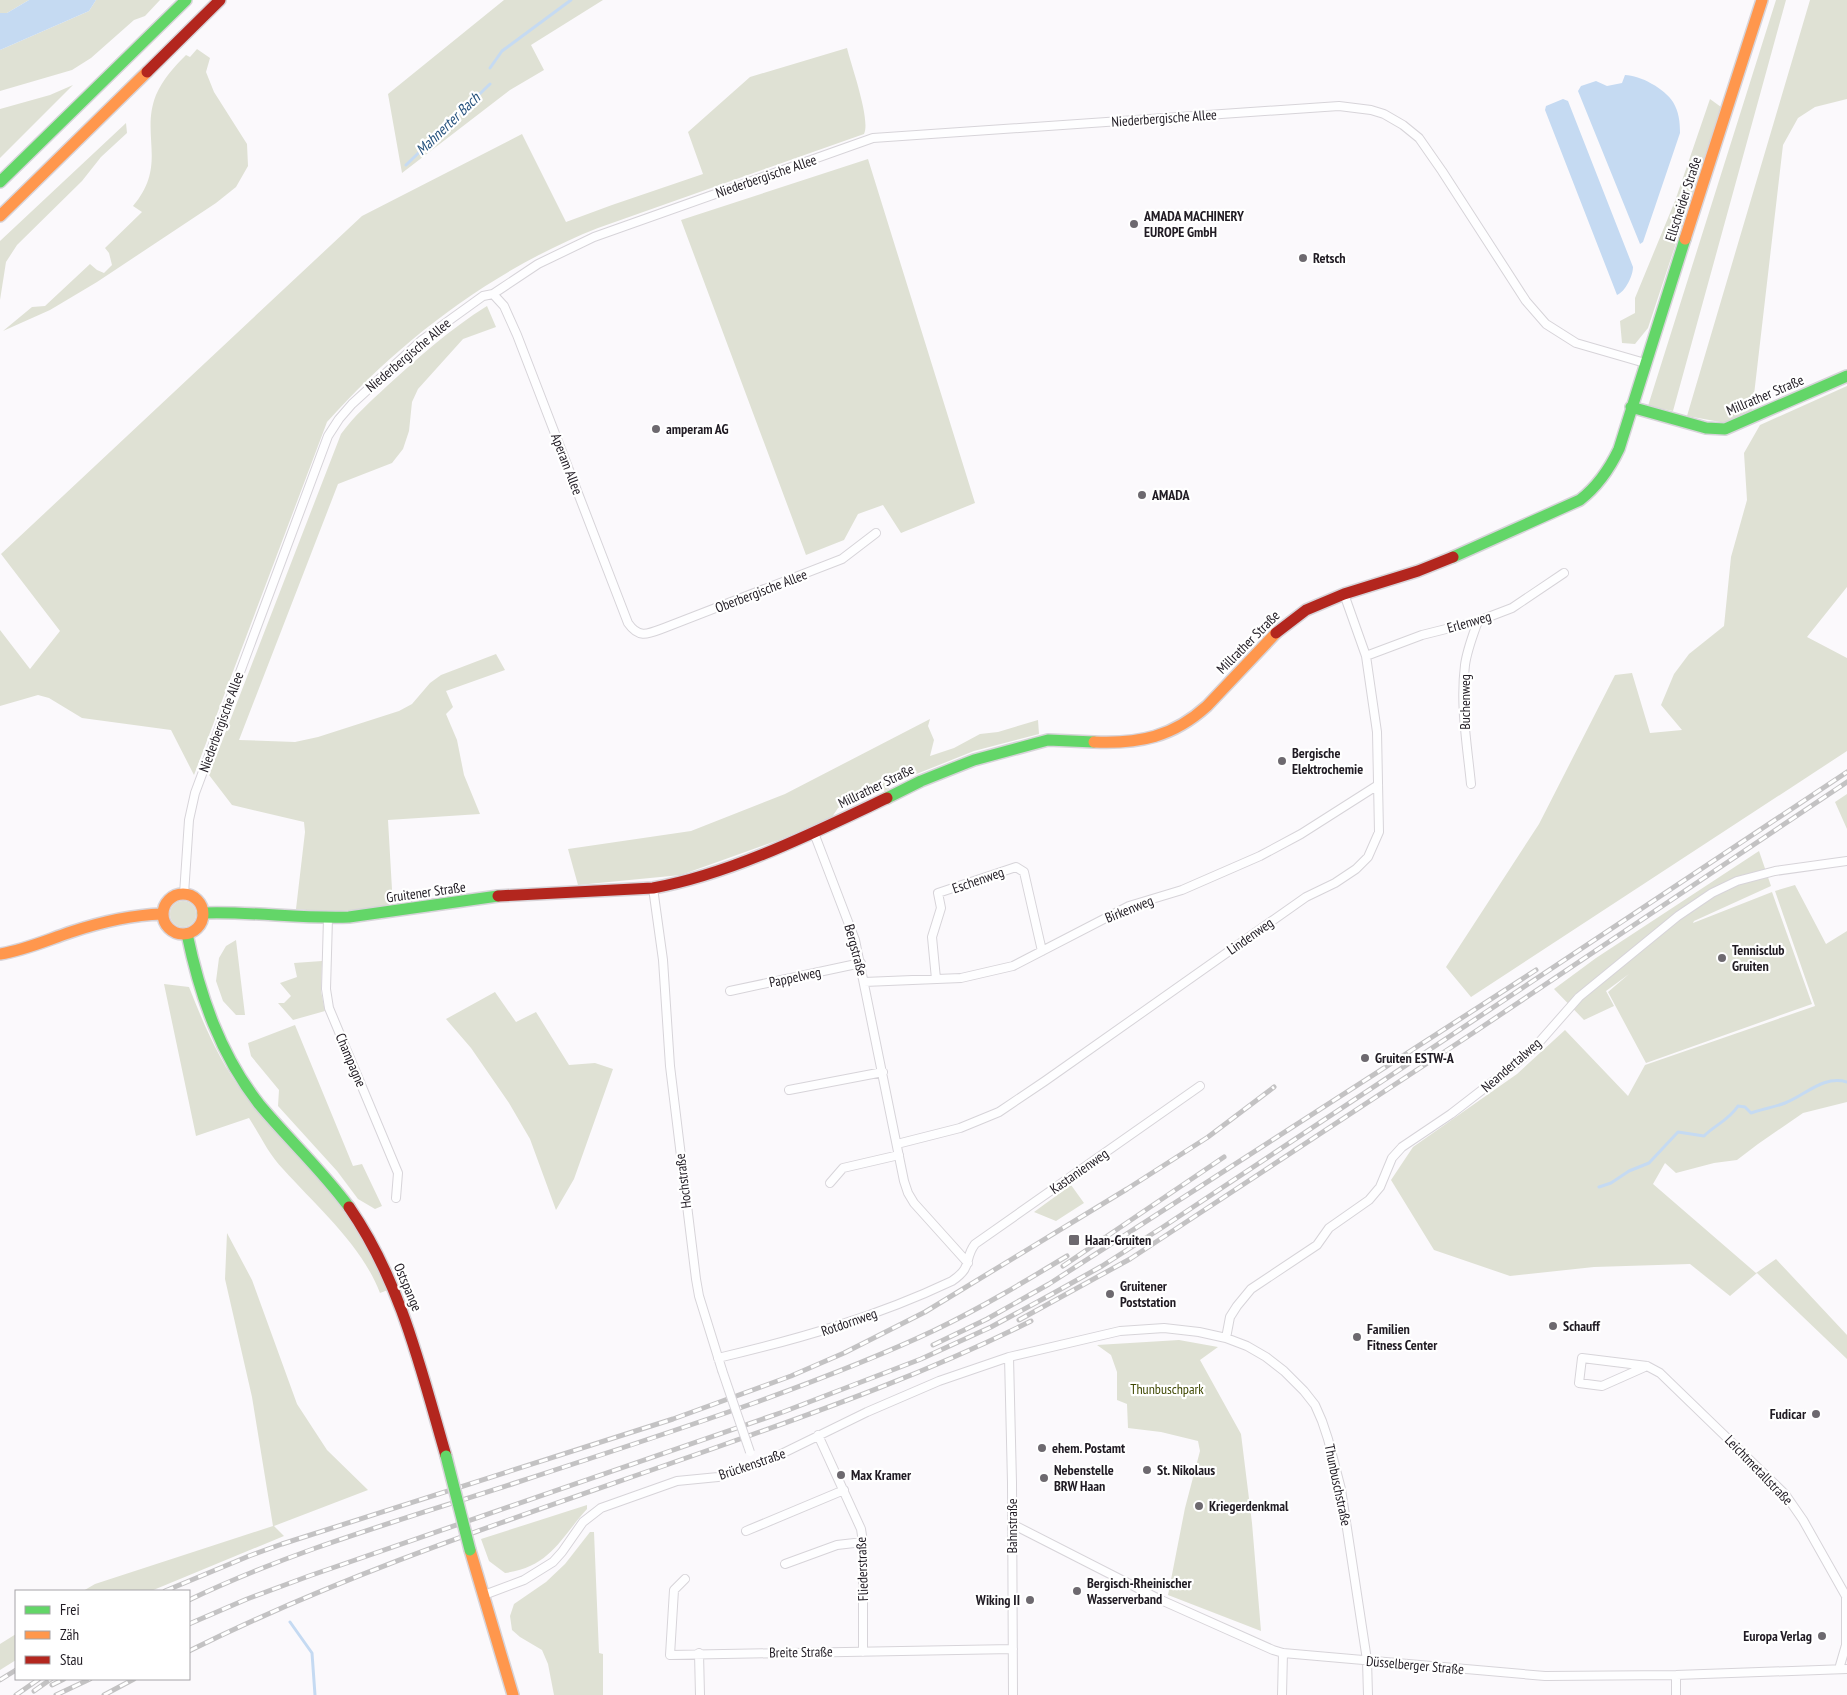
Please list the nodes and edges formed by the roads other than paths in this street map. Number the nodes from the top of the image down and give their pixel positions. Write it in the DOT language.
graph roads {
  1 [pos="186,0"];
  2 [pos="220,0"];
  3 [pos="1762,0"];
  4 [pos="0,182"];
  5 [pos="0,216"];
  6 [pos="493,294"];
  7 [pos="1645,363"];
  8 [pos="1847,376"];
  9 [pos="1631,407"];
  10 [pos="876,533"];
  11 [pos="1564,573"];
  12 [pos="1344,594"];
  13 [pos="1478,621"];
  14 [pos="638,634"];
  15 [pos="1366,656"];
  16 [pos="1471,784"];
  17 [pos="1378,785"];
  18 [pos="814,833"];
  19 [pos="1847,861"];
  20 [pos="653,888"];
  21 [pos="184,894"];
  22 [pos="203,913"];
  23 [pos="162,914"];
  24 [pos="328,918"];
  25 [pos="187,934"];
  26 [pos="1042,951"];
  27 [pos="0,954"];
  28 [pos="861,963"];
  29 [pos="936,979"];
  30 [pos="864,982"];
  31 [pos="730,991"];
  32 [pos="883,1072"];
  33 [pos="1200,1086"];
  34 [pos="789,1090"];
  35 [pos="897,1144"];
  36 [pos="899,1156"];
  37 [pos="830,1183"];
  38 [pos="396,1198"];
  39 [pos="968,1263"];
  40 [pos="1226,1338"];
  41 [pos="1009,1357"];
  42 [pos="718,1358"];
  43 [pos="1647,1366"];
  44 [pos="818,1435"];
  45 [pos="755,1465"];
  46 [pos="844,1490"];
  47 [pos="1012,1524"];
  48 [pos="746,1531"];
  49 [pos="863,1542"];
  50 [pos="785,1564"];
  51 [pos="685,1578"];
  52 [pos="484,1595"];
  53 [pos="1846,1597"];
  54 [pos="1013,1649"];
  55 [pos="863,1652"];
  56 [pos="699,1653"];
  57 [pos="1283,1653"];
  58 [pos="1368,1660"];
  59 [pos="1843,1669"];
  60 [pos="1676,1675"];
  61 [pos="514,1695"];
  62 [pos="700,1695"];
  63 [pos="1013,1695"];
  64 [pos="1282,1695"];
  65 [pos="1368,1695"];
  66 [pos="1676,1695"];
  1 -- 4 [label="main road"];
  2 -- 5 [label="main road"];
  3 -- 7 [label="main road, Ellscheider Straße"];
  6 -- 7 [label="street, Niederbergische Allee"];
  6 -- 14 [label="street, Aperam Allee"];
  6 -- 21 [label="street, Niederbergische Allee"];
  7 -- 9 [label="main road, Ellscheider Straße"];
  8 -- 9 [label="main road, Millrather Straße"];
  9 -- 12 [label="main road, Millrather Straße"];
  10 -- 14 [label="street, Oberbergische Allee"];
  11 -- 13 [label="street, Erlenweg"];
  12 -- 15 [label="street, Lindenweg"];
  12 -- 18 [label="main road, Millrather Straße"];
  13 -- 15 [label="street, Erlenweg"];
  13 -- 16 [label="street, Buchenweg"];
  15 -- 17 [label="street, Lindenweg"];
  17 -- 26 [label="street, Birkenweg"];
  17 -- 35 [label="street, Lindenweg"];
  18 -- 20 [label="main road, Millrather Straße"];
  18 -- 28 [label="street, Bergstraße"];
  19 -- 40 [label="street, Neandertalweg"];
  20 -- 24 [label="main road, Gruitener Straße"];
  20 -- 42 [label="street, Hochstraße"];
  21 -- 22 [label="main road"];
  21 -- 23 [label="main road"];
  22 -- 24 [label="main road, Gruitener Straße"];
  22 -- 25 [label="main road"];
  23 -- 25 [label="main road"];
  23 -- 27 [label="main road"];
  24 -- 38 [label="street, Champagne"];
  25 -- 52 [label="main road, Ostspange, bridge"];
  26 -- 29 [label="street, Birkenweg"];
  26 -- 29 [label="street, Eschenweg"];
  28 -- 30 [label="street, Bergstraße"];
  28 -- 31 [label="street, Pappelweg"];
  29 -- 30 [label="street, Birkenweg"];
  30 -- 32 [label="street, Bergstraße"];
  32 -- 34 [label="street"];
  32 -- 35 [label="street, Bergstraße"];
  33 -- 39 [label="street, Kastanienweg"];
  35 -- 36 [label="street, Bergstraße"];
  36 -- 37 [label="street"];
  36 -- 39 [label="street, Bergstraße"];
  39 -- 42 [label="street, Rotdornweg"];
  40 -- 41 [label="street, Thunbuschstraße"];
  40 -- 58 [label="street, Thunbuschstraße"];
  41 -- 44 [label="street, Brückenstraße"];
  41 -- 47 [label="street, Bahnstraße"];
  42 -- 45 [label="street, Hochstraße, bridge"];
  43 -- 43 [label="street, Leichtmetallstraße"];
  43 -- 53 [label="street, Leichtmetallstraße"];
  44 -- 45 [label="street, Brückenstraße"];
  44 -- 46 [label="street, Fliederstraße"];
  45 -- 52 [label="street, Brückenstraße"];
  46 -- 48 [label="street"];
  46 -- 49 [label="street, Fliederstraße"];
  47 -- 54 [label="street, Bahnstraße"];
  47 -- 57 [label="street, Düsselberger Straße"];
  49 -- 50 [label="street"];
  49 -- 55 [label="street, Fliederstraße"];
  51 -- 56 [label="street, Breite Straße"];
  52 -- 61 [label="main road, Ostspange"];
  53 -- 59 [label="street, Leichtmetallstraße"];
  54 -- 55 [label="street, Breite Straße"];
  54 -- 63 [label="street, Bahnstraße"];
  55 -- 56 [label="street, Breite Straße"];
  56 -- 62 [label="street"];
  57 -- 58 [label="street, Düsselberger Straße"];
  57 -- 64 [label="street"];
  58 -- 60 [label="street, Düsselberger Straße"];
  58 -- 65 [label="street, Thunbuschstraße"];
  59 -- 60 [label="street, Düsselberger Straße"];
  60 -- 66 [label="street"];
}
